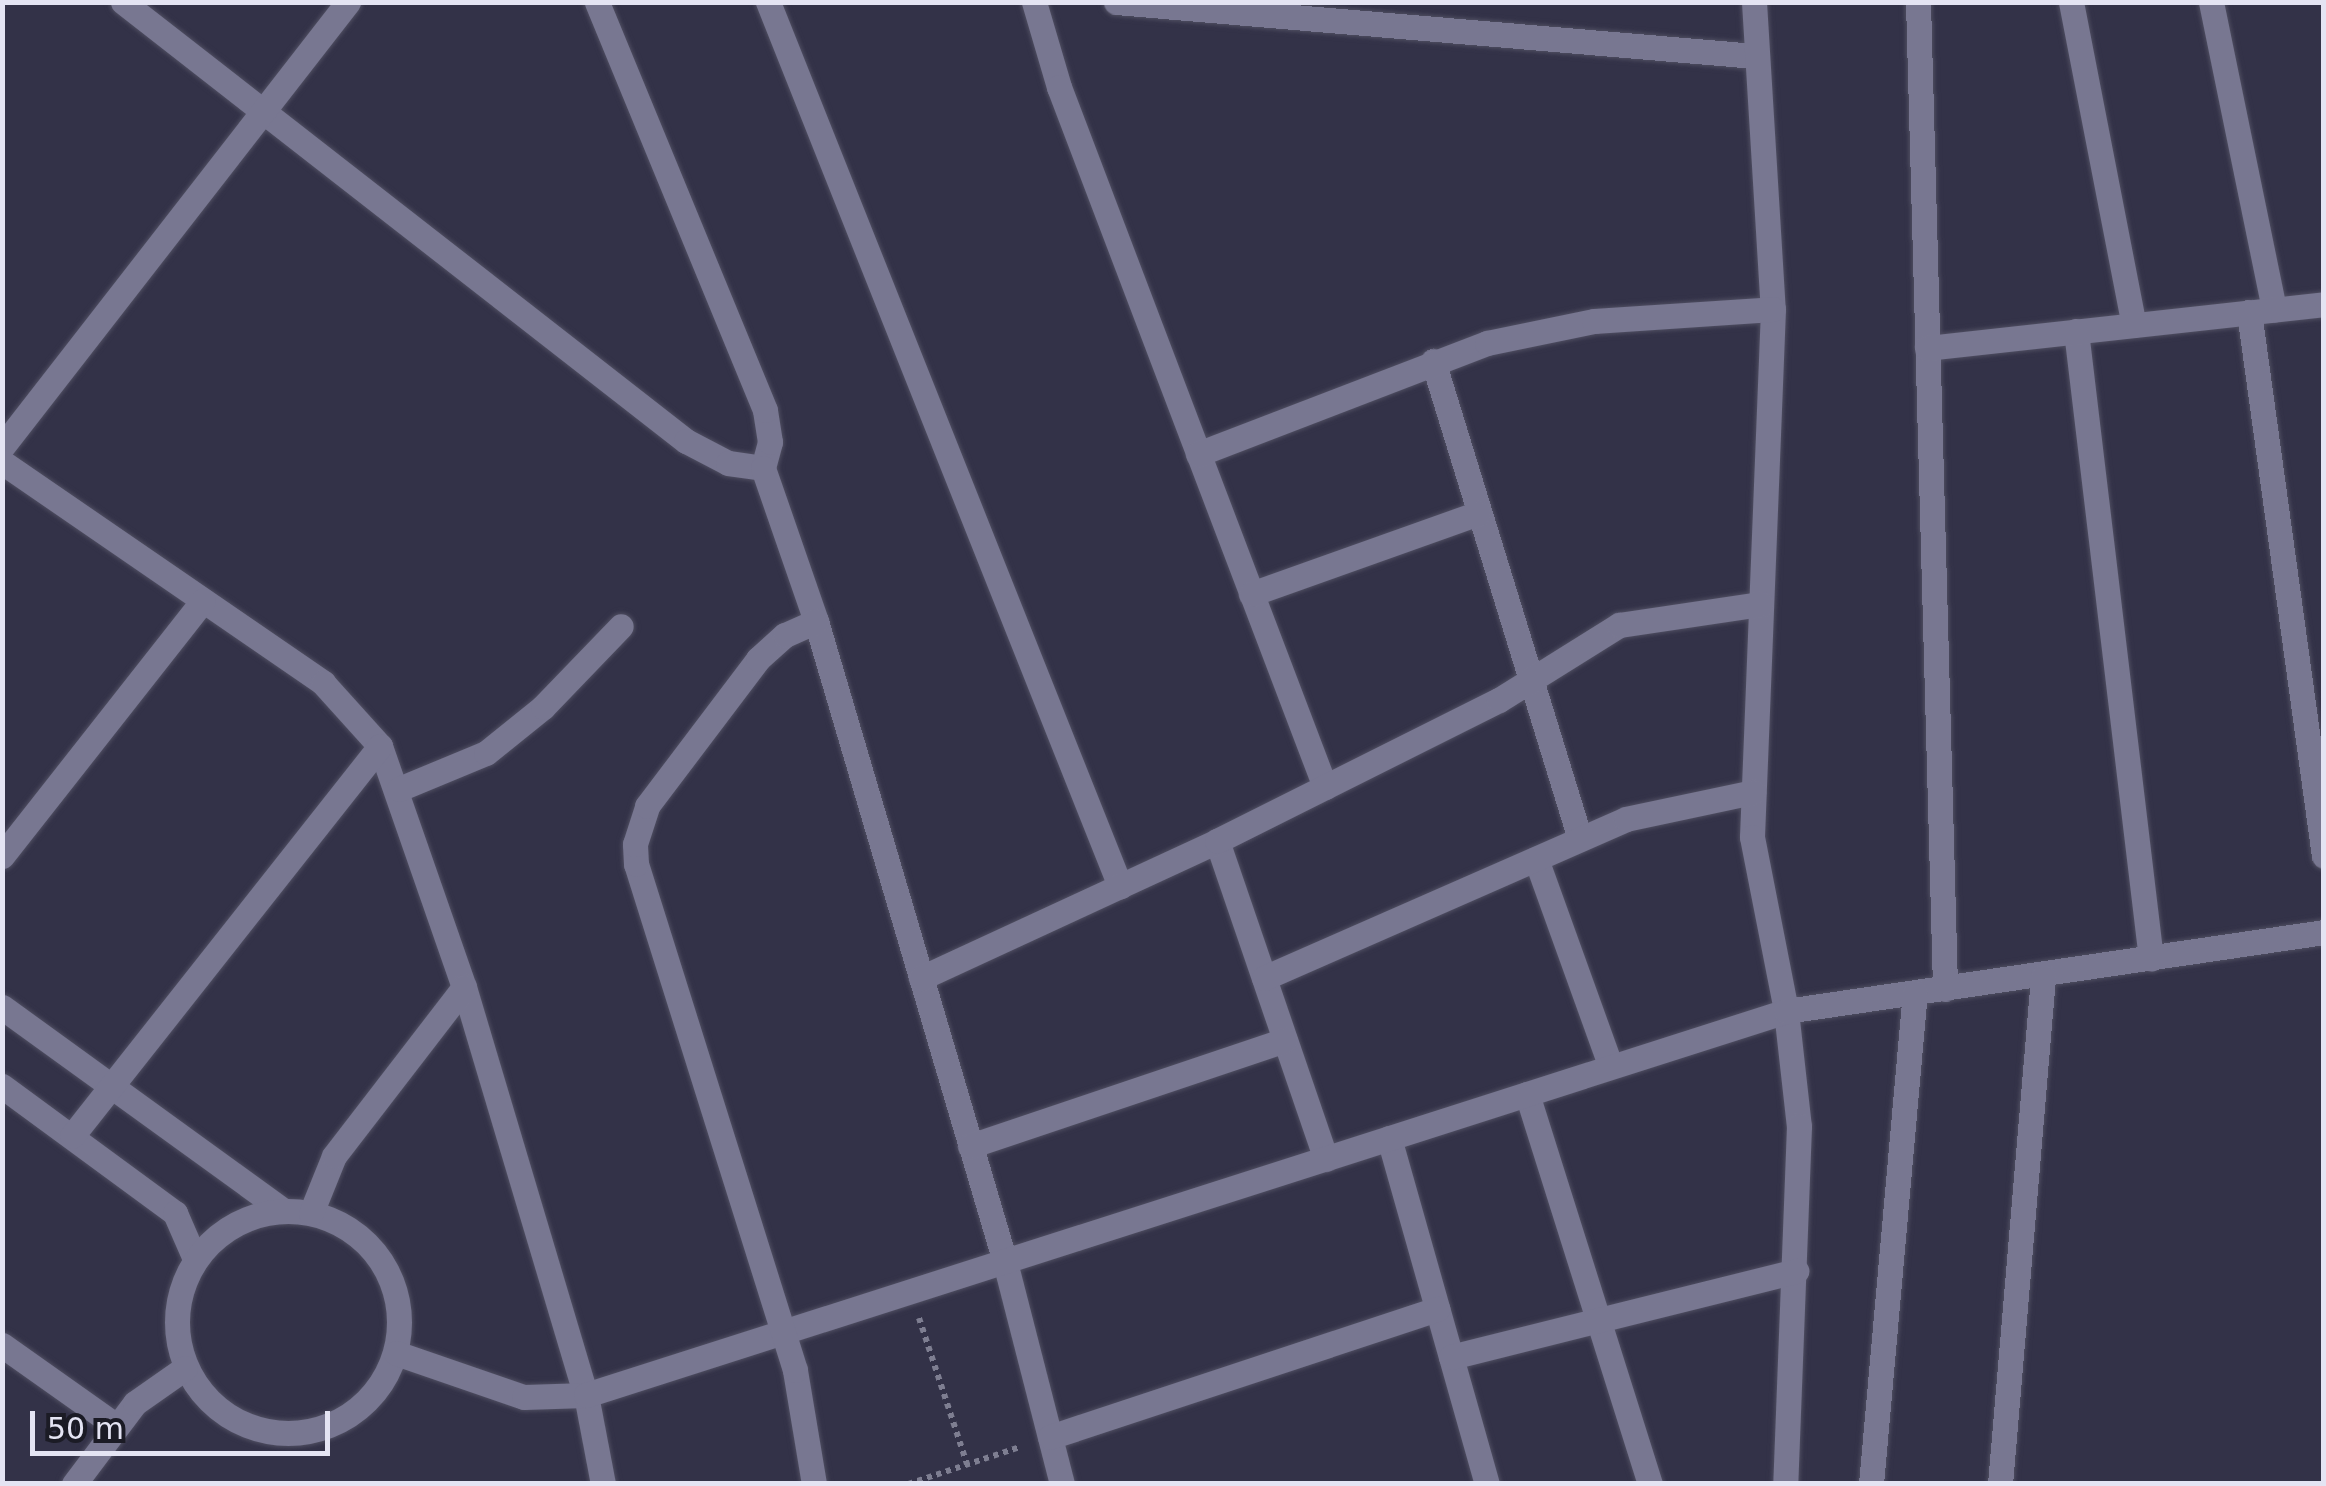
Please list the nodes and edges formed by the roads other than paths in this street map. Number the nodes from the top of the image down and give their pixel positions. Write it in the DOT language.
graph roads {
  1 [pos="123,2"];
  2 [pos="348,2"];
  3 [pos="597,2"];
  4 [pos="768,2"];
  5 [pos="1034,2"];
  6 [pos="1116,2"];
  7 [pos="1754,2"];
  8 [pos="1918,2"];
  9 [pos="2071,2"];
  10 [pos="2211,2"];
  11 [pos="1331,13"];
  12 [pos="1756,56"];
  13 [pos="263,111"];
  14 [pos="2324,304"];
  15 [pos="1774,309"];
  16 [pos="2261,311"];
  17 [pos="2134,325"];
  18 [pos="2076,331"];
  19 [pos="1927,348"];
  20 [pos="1434,361"];
  21 [pos="2,447"];
  22 [pos="1198,454"];
  23 [pos="2,462"];
  24 [pos="763,468"];
  25 [pos="1478,513"];
  26 [pos="1251,594"];
  27 [pos="203,601"];
  28 [pos="1760,604"];
  29 [pos="816,621"];
  30 [pos="621,626"];
  31 [pos="1528,684"];
  32 [pos="380,746"];
  33 [pos="1324,787"];
  34 [pos="399,789"];
  35 [pos="1753,792"];
  36 [pos="1579,837"];
  37 [pos="1218,841"];
  38 [pos="2,856"];
  39 [pos="2324,856"];
  40 [pos="1536,859"];
  41 [pos="1120,886"];
  42 [pos="2324,932"];
  43 [pos="2150,959"];
  44 [pos="2043,977"];
  45 [pos="921,978"];
  46 [pos="1264,978"];
  47 [pos="464,988"];
  48 [pos="1945,989"];
  49 [pos="1915,992"];
  50 [pos="2,1007"];
  51 [pos="1786,1010"];
  52 [pos="1285,1040"];
  53 [pos="1610,1065"];
  54 [pos="109,1084"];
  55 [pos="2,1086"];
  56 [pos="1527,1094"];
  57 [pos="72,1136"];
  58 [pos="1389,1138"];
  59 [pos="970,1146"];
  60 [pos="1326,1159"];
  61 [pos="282,1210"];
  62 [pos="311,1212"];
  63 [pos="195,1259"];
  64 [pos="1004,1262"];
  65 [pos="1796,1271"];
  66 [pos="1437,1309"];
  67 [pos="1600,1324"];
  68 [pos="785,1334"];
  69 [pos="2,1345"];
  70 [pos="396,1353"];
  71 [pos="1451,1357"];
  72 [pos="186,1368"];
  73 [pos="586,1395"];
  74 [pos="115,1425"];
  75 [pos="1050,1438"];
  76 [pos="1479,1482"];
  77 [pos="74,1484"];
  78 [pos="603,1484"];
  79 [pos="814,1484"];
  80 [pos="1062,1484"];
  81 [pos="1650,1484"];
  82 [pos="1785,1484"];
  83 [pos="1871,1484"];
  84 [pos="2000,1484"];
  1 -- 13 [label="street"];
  2 -- 13 [label="street"];
  3 -- 24 [label="street"];
  4 -- 41 [label="street"];
  5 -- 22 [label="street"];
  6 -- 11 [label="street"];
  7 -- 12 [label="street"];
  8 -- 19 [label="street"];
  9 -- 17 [label="street"];
  10 -- 16 [label="street"];
  11 -- 12 [label="street"];
  12 -- 15 [label="street"];
  13 -- 21 [label="street"];
  13 -- 24 [label="street"];
  14 -- 16 [label="street"];
  15 -- 20 [label="street"];
  15 -- 28 [label="street"];
  16 -- 17 [label="street"];
  16 -- 39 [label="street"];
  17 -- 18 [label="street"];
  18 -- 19 [label="street"];
  18 -- 43 [label="street"];
  19 -- 48 [label="street"];
  20 -- 22 [label="street"];
  20 -- 25 [label="street"];
  22 -- 26 [label="street"];
  23 -- 27 [label="street"];
  24 -- 29 [label="street"];
  25 -- 26 [label="street"];
  25 -- 31 [label="street"];
  26 -- 33 [label="street"];
  27 -- 32 [label="street"];
  27 -- 38 [label="street"];
  28 -- 31 [label="street"];
  28 -- 35 [label="street"];
  29 -- 45 [label="street"];
  29 -- 68 [label="street"];
  30 -- 34 [label="street"];
  31 -- 33 [label="street"];
  31 -- 36 [label="street"];
  32 -- 34 [label="street"];
  32 -- 54 [label="street"];
  33 -- 37 [label="street"];
  34 -- 47 [label="street"];
  35 -- 36 [label="street"];
  35 -- 51 [label="street"];
  36 -- 40 [label="street"];
  37 -- 41 [label="street"];
  37 -- 46 [label="street"];
  40 -- 46 [label="street"];
  40 -- 53 [label="street"];
  41 -- 45 [label="street"];
  42 -- 43 [label="street"];
  43 -- 44 [label="street"];
  44 -- 48 [label="street"];
  44 -- 84 [label="street"];
  45 -- 59 [label="street"];
  46 -- 52 [label="street"];
  47 -- 62 [label="street"];
  47 -- 73 [label="street"];
  48 -- 49 [label="street"];
  49 -- 51 [label="street"];
  49 -- 83 [label="street"];
  50 -- 54 [label="street"];
  51 -- 53 [label="street"];
  51 -- 65 [label="street"];
  52 -- 59 [label="street"];
  52 -- 60 [label="street"];
  53 -- 56 [label="street"];
  54 -- 57 [label="street"];
  54 -- 61 [label="street"];
  55 -- 57 [label="street"];
  56 -- 58 [label="street"];
  56 -- 67 [label="street"];
  57 -- 63 [label="street"];
  58 -- 60 [label="street"];
  58 -- 66 [label="street"];
  59 -- 64 [label="street"];
  60 -- 64 [label="street"];
  61 -- 62 [label="street"];
  61 -- 63 [label="street"];
  62 -- 70 [label="street"];
  63 -- 72 [label="street"];
  64 -- 68 [label="street"];
  64 -- 75 [label="street"];
  65 -- 67 [label="street"];
  65 -- 82 [label="street"];
  66 -- 71 [label="street"];
  66 -- 75 [label="street"];
  67 -- 71 [label="street"];
  67 -- 81 [label="street"];
  68 -- 73 [label="street"];
  68 -- 79 [label="street"];
  69 -- 74 [label="street"];
  70 -- 72 [label="street"];
  70 -- 73 [label="street"];
  71 -- 76 [label="street"];
  72 -- 74 [label="street"];
  73 -- 78 [label="street"];
  74 -- 77 [label="street"];
  75 -- 80 [label="street"];
}
